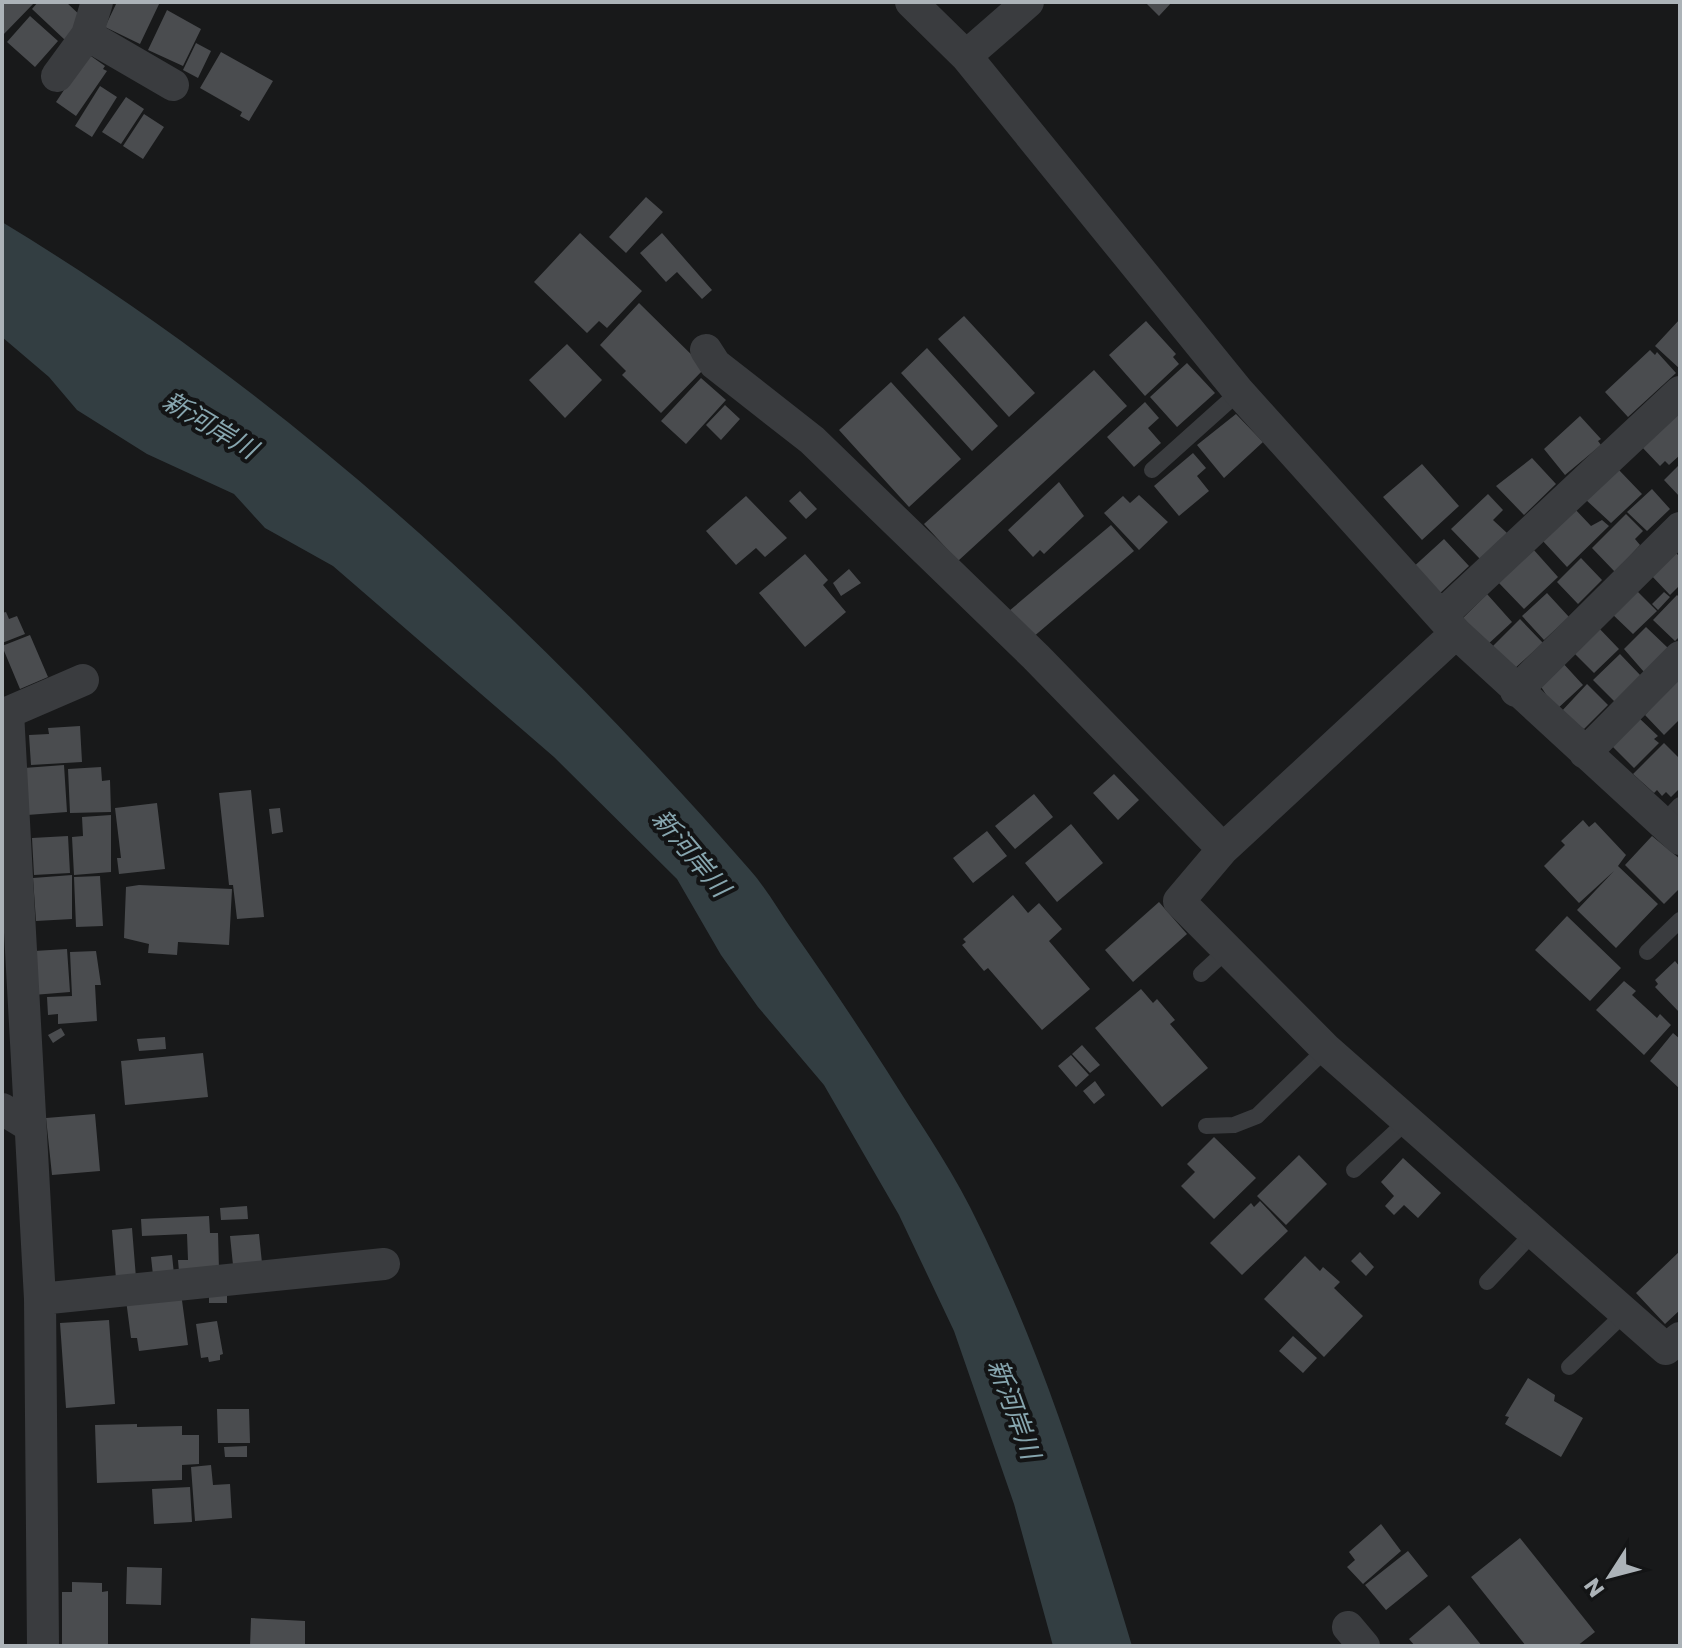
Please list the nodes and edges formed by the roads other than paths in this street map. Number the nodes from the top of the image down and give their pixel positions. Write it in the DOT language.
graph roads {
  1 [pos="97,2"];
  2 [pos="911,2"];
  3 [pos="1028,2"];
  4 [pos="87,35"];
  5 [pos="966,56"];
  6 [pos="57,76"];
  7 [pos="173,85"];
  8 [pos="706,350"];
  9 [pos="1239,392"];
  10 [pos="1680,392"];
  11 [pos="1152,470"];
  12 [pos="1680,528"];
  13 [pos="1448,625"];
  14 [pos="1680,657"];
  15 [pos="83,680"];
  16 [pos="1516,691"];
  17 [pos="5,714"];
  18 [pos="1585,753"];
  19 [pos="1674,823"];
  20 [pos="1223,849"];
  21 [pos="1680,920"];
  22 [pos="1227,950"];
  23 [pos="1647,952"];
  24 [pos="1201,974"];
  25 [pos="1326,1049"];
  26 [pos="2,1109"];
  27 [pos="1408,1120"];
  28 [pos="30,1126"];
  29 [pos="1206,1126"];
  30 [pos="1354,1170"];
  31 [pos="1535,1231"];
  32 [pos="384,1264"];
  33 [pos="1487,1282"];
  34 [pos="40,1299"];
  35 [pos="1626,1312"];
  36 [pos="1680,1338"];
  37 [pos="1569,1367"];
  38 [pos="43,1646"];
  1 -- 4 [label="street"];
  2 -- 5 [label="street"];
  3 -- 5 [label="street"];
  4 -- 6 [label="street"];
  4 -- 7 [label="street"];
  5 -- 9 [label="street"];
  8 -- 20 [label="street"];
  9 -- 11 [label="lane"];
  9 -- 13 [label="street"];
  10 -- 13 [label="street"];
  12 -- 16 [label="street"];
  13 -- 16 [label="street"];
  13 -- 20 [label="street"];
  14 -- 18 [label="street"];
  15 -- 17 [label="street"];
  16 -- 18 [label="street"];
  17 -- 28 [label="street"];
  18 -- 19 [label="street"];
  20 -- 22 [label="street"];
  21 -- 23 [label="lane"];
  22 -- 24 [label="lane"];
  22 -- 25 [label="street"];
  25 -- 27 [label="street"];
  25 -- 29 [label="lane"];
  26 -- 28 [label="street"];
  27 -- 30 [label="lane"];
  27 -- 31 [label="street"];
  28 -- 34 [label="street"];
  31 -- 33 [label="lane"];
  31 -- 35 [label="street"];
  32 -- 34 [label="street"];
  34 -- 38 [label="street"];
  35 -- 36 [label="street"];
  35 -- 37 [label="lane"];
}
